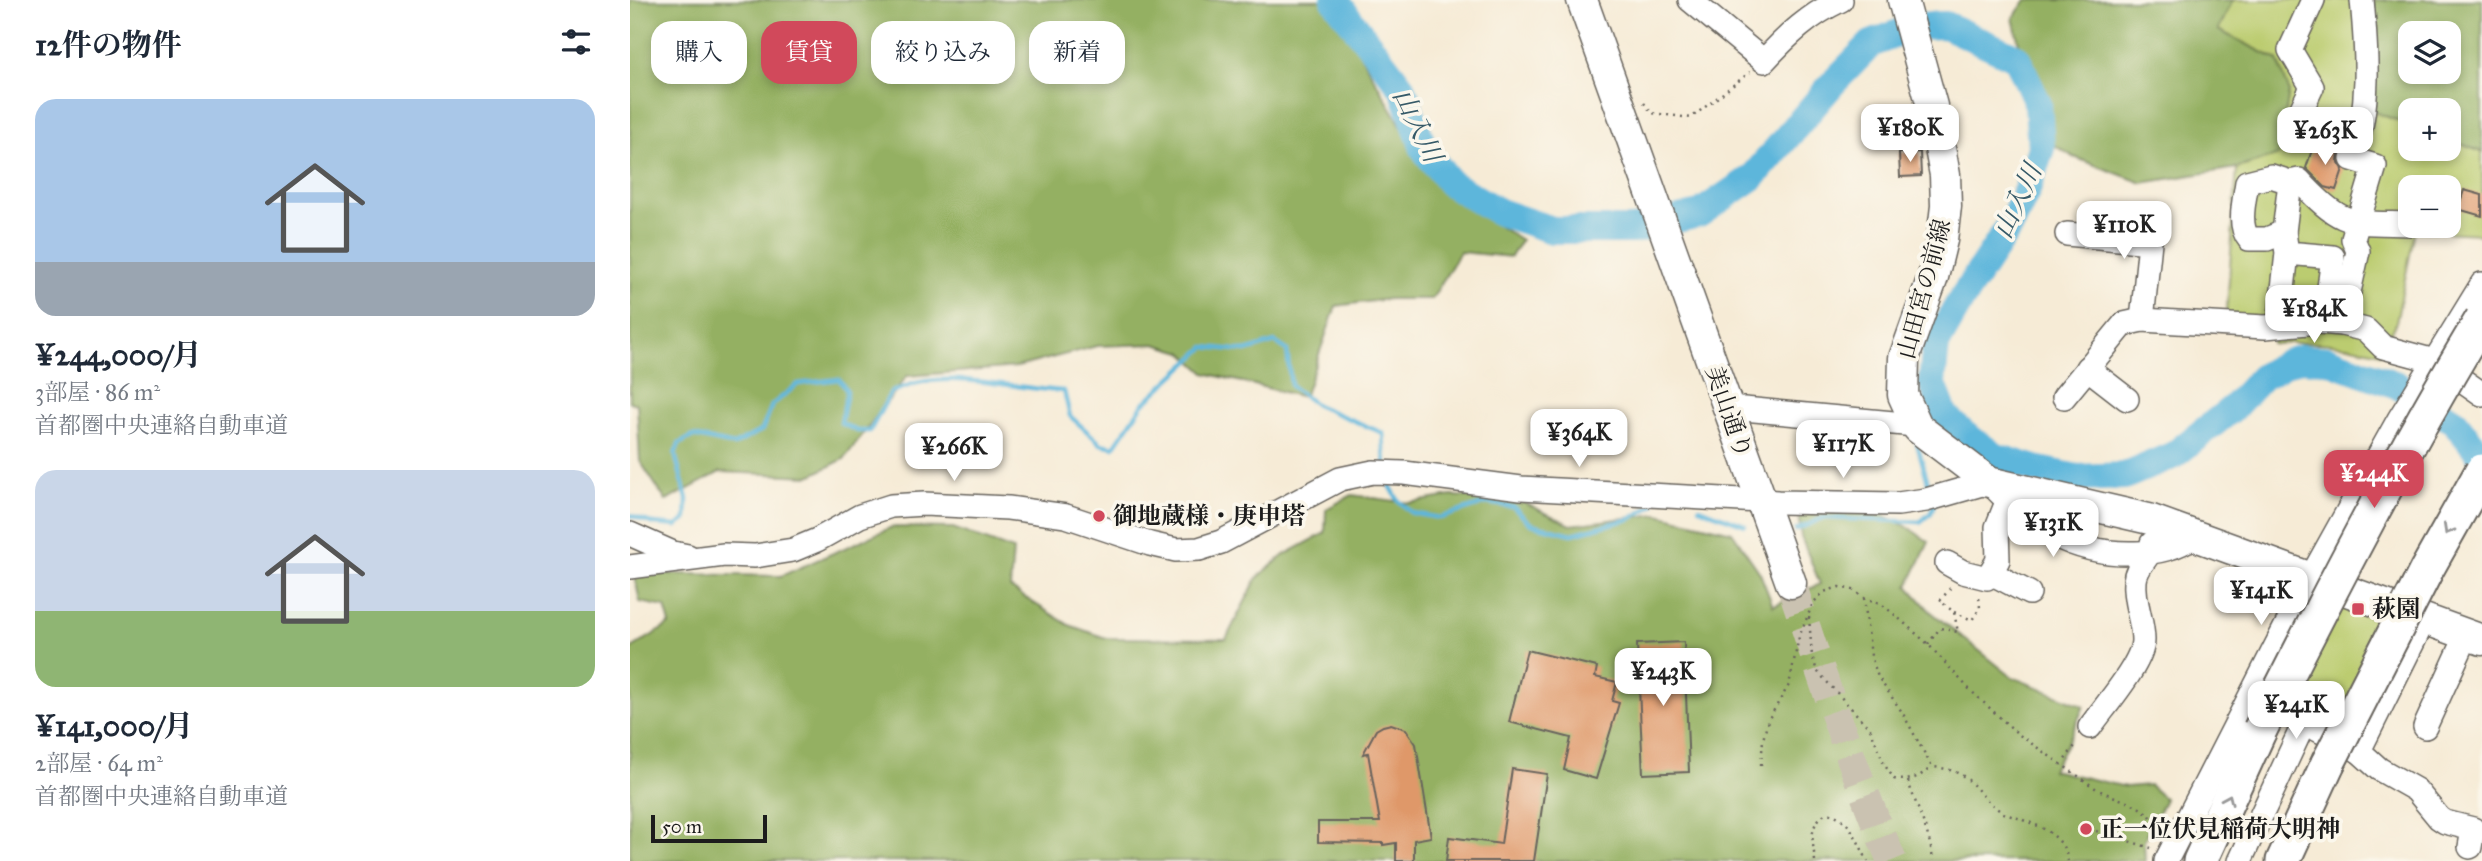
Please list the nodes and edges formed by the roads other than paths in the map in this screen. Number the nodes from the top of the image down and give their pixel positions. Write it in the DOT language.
graph roads {
  1 [pos="1582,0"];
  2 [pos="1690,0"];
  3 [pos="1841,0"];
  4 [pos="2313,0"];
  5 [pos="2362,0"];
  6 [pos="1904,3"];
  7 [pos="2357,144"];
  8 [pos="2290,181"];
  9 [pos="2398,226"];
  10 [pos="2355,231"];
  11 [pos="2067,234"];
  12 [pos="2285,243"];
  13 [pos="2333,257"];
  14 [pos="2482,284"];
  15 [pos="2280,316"];
  16 [pos="2233,317"];
  17 [pos="2482,319"];
  18 [pos="2142,320"];
  19 [pos="2342,324"];
  20 [pos="2430,367"];
  21 [pos="2087,368"];
  22 [pos="2482,394"];
  23 [pos="2064,397"];
  24 [pos="2127,399"];
  25 [pos="1729,410"];
  26 [pos="1919,429"];
  27 [pos="2482,471"];
  28 [pos="1998,492"];
  29 [pos="1761,501"];
  30 [pos="2149,519"];
  31 [pos="630,534"];
  32 [pos="2196,535"];
  33 [pos="2152,553"];
  34 [pos="698,559"];
  35 [pos="1947,564"];
  36 [pos="630,567"];
  37 [pos="1989,576"];
  38 [pos="2310,579"];
  39 [pos="630,582"];
  40 [pos="1791,583"];
  41 [pos="2029,593"];
  42 [pos="2424,620"];
  43 [pos="2475,638"];
  44 [pos="2251,695"];
  45 [pos="2305,721"];
  46 [pos="2090,727"];
  47 [pos="2425,727"];
  48 [pos="2359,751"];
  49 [pos="2470,846"];
  50 [pos="2158,855"];
  51 [pos="2200,861"];
  52 [pos="2240,861"];
  53 [pos="2283,861"];
  1 -- 25 [label="main road, 美山通り"];
  2 -- 3 [label="street"];
  4 -- 7 [label="street"];
  5 -- 7 [label="street"];
  6 -- 26 [label="main road, 山田宮の前線"];
  7 -- 10 [label="street"];
  8 -- 10 [label="street"];
  8 -- 12 [label="street"];
  8 -- 12 [label="street"];
  9 -- 10 [label="street"];
  10 -- 13 [label="street"];
  10 -- 19 [label="street"];
  11 -- 18 [label="street"];
  12 -- 13 [label="street"];
  12 -- 15 [label="street"];
  13 -- 15 [label="street"];
  14 -- 20 [label="street"];
  15 -- 16 [label="street"];
  51 -- 17 [label="highway, one-way, bridge"];
  18 -- 19 [label="street"];
  18 -- 21 [label="street"];
  19 -- 20 [label="street"];
  20 -- 22 [label="street"];
  20 -- 38 [label="street"];
  21 -- 23 [label="street"];
  21 -- 24 [label="street"];
  25 -- 26 [label="street"];
  25 -- 29 [label="main road, 美山通り"];
  26 -- 28 [label="main road"];
  27 -- 53 [label="highway, one-way, bridge"];
  28 -- 29 [label="street"];
  28 -- 30 [label="main road"];
  28 -- 33 [label="street"];
  28 -- 37 [label="street"];
  29 -- 34 [label="street"];
  29 -- 40 [label="main road, 美山通り"];
  30 -- 32 [label="main road"];
  30 -- 33 [label="street"];
  31 -- 34 [label="street"];
  32 -- 33 [label="street"];
  32 -- 38 [label="main road"];
  33 -- 46 [label="street"];
  34 -- 36 [label="street"];
  34 -- 39 [label="street"];
  35 -- 37 [label="street"];
  37 -- 41 [label="street"];
  38 -- 42 [label="main road"];
  38 -- 44 [label="street"];
  42 -- 43 [label="main road"];
  42 -- 48 [label="street"];
  43 -- 47 [label="street"];
  44 -- 45 [label="street"];
  44 -- 50 [label="street"];
  45 -- 48 [label="street"];
  45 -- 52 [label="street"];
  48 -- 49 [label="street"];
}
